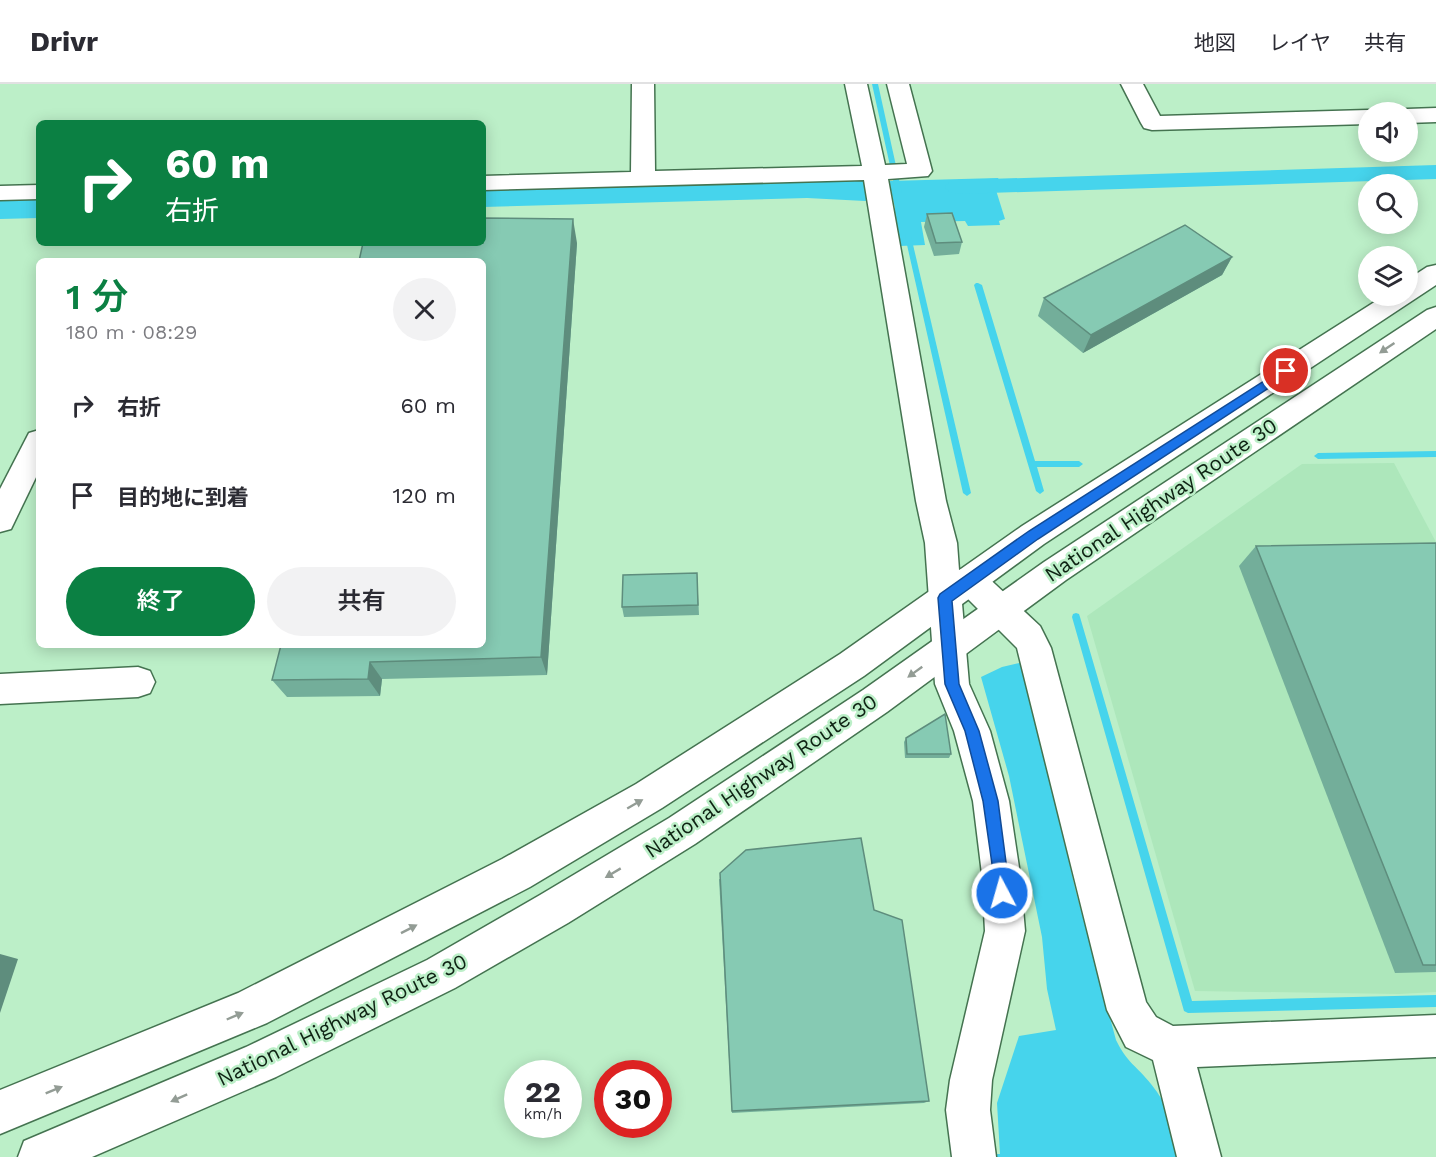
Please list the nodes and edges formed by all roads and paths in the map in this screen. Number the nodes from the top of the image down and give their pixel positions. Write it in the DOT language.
graph roads {
  1 [pos="643,84"];
  2 [pos="856,84"];
  3 [pos="898,84"];
  4 [pos="1132,84"];
  5 [pos="1436,115"];
  6 [pos="1418,116"];
  7 [pos="1358,117"];
  8 [pos="910,147"];
  9 [pos="877,163"];
  10 [pos="643,179"];
  11 [pos="486,183"];
  12 [pos="36,192"];
  13 [pos="0,193"];
  14 [pos="1436,273"];
  15 [pos="1418,285"];
  16 [pos="1387,306"];
  17 [pos="1436,315"];
  18 [pos="36,447"];
  19 [pos="0,520"];
  20 [pos="958,589"];
  21 [pos="1001,610"];
  22 [pos="949,648"];
  23 [pos="138,682"];
  24 [pos="0,689"];
  25 [pos="1436,1036"];
  26 [pos="1171,1047"];
  27 [pos="0,1112"];
  28 [pos="972,1150"];
  29 [pos="40,1157"];
  30 [pos="1199,1157"];
  1 -- 10 [label="main road"];
  2 -- 9 [label="main road"];
  3 -- 8 [label="main road"];
  4 -- 7 [label="main road"];
  5 -- 6 [label="main road"];
  8 -- 9 [label="main road"];
  8 -- 9 [label="main road"];
  9 -- 10 [label="main road"];
  9 -- 20 [label="main road"];
  10 -- 11 [label="main road"];
  12 -- 13 [label="main road"];
  14 -- 15 [label="main road"];
  16 -- 20 [label="main road, National Highway Route 30"];
  17 -- 21 [label="main road, National Highway Route 30, one-way"];
  18 -- 19 [label="main road"];
  20 -- 21 [label="main road"];
  20 -- 22 [label="main road"];
  27 -- 20 [label="main road, National Highway Route 30, one-way"];
  21 -- 22 [label="main road, National Highway Route 30"];
  21 -- 26 [label="main road"];
  22 -- 28 [label="main road"];
  22 -- 29 [label="main road, National Highway Route 30, one-way"];
  23 -- 24 [label="main road"];
  25 -- 26 [label="main road"];
  26 -- 30 [label="main road"];
}
